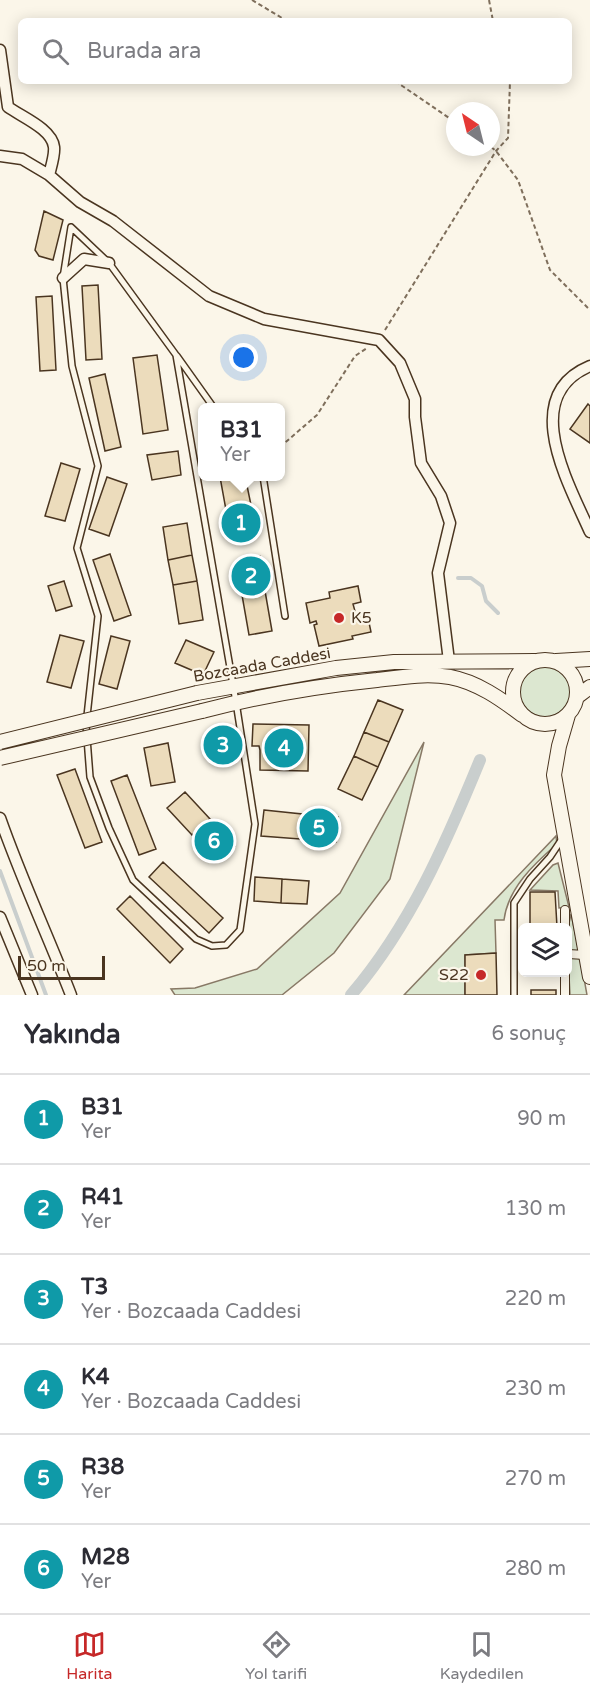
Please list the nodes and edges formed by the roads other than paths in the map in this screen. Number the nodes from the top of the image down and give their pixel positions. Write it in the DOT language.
graph roads {
  1 [pos="0,50"];
  2 [pos="0,156"];
  3 [pos="49,175"];
  4 [pos="109,263"];
  5 [pos="63,278"];
  6 [pos="176,355"];
  7 [pos="590,366"];
  8 [pos="210,403"];
  9 [pos="264,481"];
  10 [pos="588,525"];
  11 [pos="285,615"];
  12 [pos="590,659"];
  13 [pos="449,661"];
  14 [pos="535,661"];
  15 [pos="556,662"];
  16 [pos="233,686"];
  17 [pos="590,687"];
  18 [pos="578,696"];
  19 [pos="236,702"];
  20 [pos="522,715"];
  21 [pos="568,715"];
  22 [pos="0,742"];
  23 [pos="0,758"];
  24 [pos="0,818"];
  25 [pos="564,835"];
  26 [pos="565,910"];
  27 [pos="0,917"];
  28 [pos="565,923"];
  29 [pos="572,954"];
  30 [pos="588,955"];
  31 [pos="565,977"];
  32 [pos="590,977"];
  33 [pos="32,995"];
  34 [pos="71,995"];
  35 [pos="514,995"];
  36 [pos="565,995"];
  1 -- 3 [label="street"];
  2 -- 3 [label="street"];
  3 -- 13 [label="street"];
  4 -- 5 [label="street"];
  4 -- 5 [label="lane"];
  4 -- 6 [label="lane"];
  5 -- 19 [label="lane"];
  6 -- 8 [label="lane"];
  6 -- 16 [label="lane"];
  7 -- 10 [label="street"];
  9 -- 11 [label="lane"];
  12 -- 15 [label="street"];
  13 -- 14 [label="street, Bozcaada Caddesi"];
  13 -- 16 [label="street, Bozcaada Caddesi"];
  14 -- 15 [label="street"];
  14 -- 20 [label="street"];
  15 -- 18 [label="street"];
  16 -- 19 [label="lane"];
  16 -- 22 [label="street, Bozcaada Caddesi, bridge"];
  17 -- 18 [label="street"];
  18 -- 21 [label="street"];
  19 -- 20 [label="street, Bozcaada Caddesi"];
  19 -- 23 [label="street, Bozcaada Caddesi, bridge"];
  20 -- 21 [label="street"];
  21 -- 25 [label="street"];
  24 -- 34 [label="street"];
  25 -- 30 [label="street"];
  25 -- 35 [label="lane"];
  26 -- 28 [label="street"];
  27 -- 33 [label="street"];
  29 -- 30 [label="street"];
  30 -- 32 [label="street"];
  31 -- 36 [label="street"];
}
